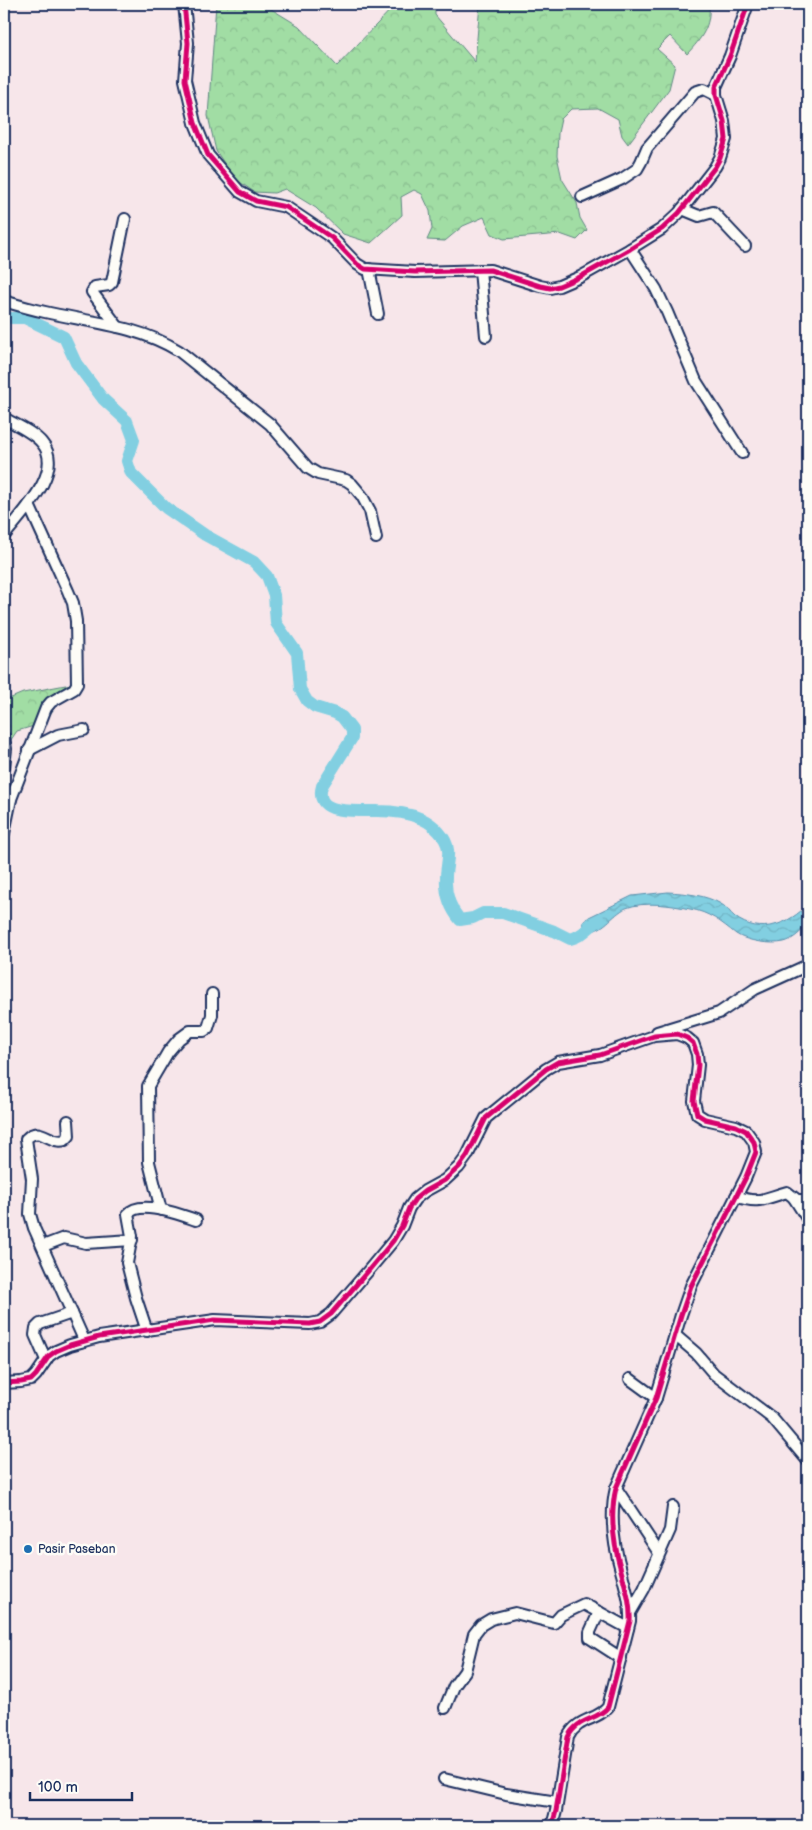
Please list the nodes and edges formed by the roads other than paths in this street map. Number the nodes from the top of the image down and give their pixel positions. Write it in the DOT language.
graph roads {
  1 [pos="184,4"];
  2 [pos="748,4"];
  3 [pos="716,95"];
  4 [pos="582,197"];
  5 [pos="682,209"];
  6 [pos="125,219"];
  7 [pos="746,246"];
  8 [pos="630,250"];
  9 [pos="369,270"];
  10 [pos="480,270"];
  11 [pos="4,301"];
  12 [pos="378,314"];
  13 [pos="118,327"];
  14 [pos="486,336"];
  15 [pos="4,418"];
  16 [pos="742,453"];
  17 [pos="29,505"];
  18 [pos="4,536"];
  19 [pos="376,538"];
  20 [pos="84,730"];
  21 [pos="4,737"];
  22 [pos="29,750"];
  23 [pos="4,767"];
  24 [pos="7,797"];
  25 [pos="4,833"];
  26 [pos="808,964"];
  27 [pos="212,994"];
  28 [pos="645,1038"];
  29 [pos="68,1120"];
  30 [pos="736,1196"];
  31 [pos="794,1198"];
  32 [pos="808,1200"];
  33 [pos="161,1210"];
  34 [pos="196,1220"];
  35 [pos="808,1220"];
  36 [pos="132,1240"];
  37 [pos="43,1246"];
  38 [pos="72,1313"];
  39 [pos="147,1331"];
  40 [pos="675,1335"];
  41 [pos="84,1340"];
  42 [pos="46,1360"];
  43 [pos="630,1379"];
  44 [pos="4,1383"];
  45 [pos="656,1398"];
  46 [pos="808,1461"];
  47 [pos="616,1488"];
  48 [pos="673,1507"];
  49 [pos="659,1553"];
  50 [pos="599,1612"];
  51 [pos="630,1613"];
  52 [pos="628,1628"];
  53 [pos="621,1658"];
  54 [pos="444,1708"];
  55 [pos="444,1779"];
  56 [pos="558,1802"];
  57 [pos="552,1826"];
  1 -- 9 [label="street"];
  2 -- 3 [label="street"];
  3 -- 4 [label="street"];
  3 -- 5 [label="street"];
  5 -- 7 [label="street"];
  5 -- 8 [label="street"];
  6 -- 13 [label="street"];
  8 -- 10 [label="street"];
  8 -- 16 [label="street"];
  9 -- 10 [label="street"];
  9 -- 12 [label="street"];
  10 -- 14 [label="street"];
  11 -- 13 [label="street"];
  13 -- 19 [label="street"];
  15 -- 17 [label="street"];
  17 -- 18 [label="street"];
  17 -- 22 [label="street"];
  20 -- 22 [label="street"];
  21 -- 23 [label="street"];
  22 -- 24 [label="street"];
  24 -- 25 [label="street"];
  26 -- 28 [label="street"];
  27 -- 33 [label="street"];
  28 -- 30 [label="street"];
  28 -- 39 [label="street"];
  29 -- 37 [label="street"];
  30 -- 31 [label="street"];
  30 -- 40 [label="street"];
  31 -- 32 [label="street"];
  31 -- 35 [label="street"];
  33 -- 34 [label="street"];
  33 -- 36 [label="street"];
  36 -- 37 [label="street"];
  36 -- 39 [label="street"];
  37 -- 38 [label="street"];
  38 -- 41 [label="street"];
  38 -- 42 [label="street"];
  39 -- 41 [label="street"];
  40 -- 45 [label="street"];
  40 -- 46 [label="street"];
  41 -- 42 [label="street"];
  42 -- 44 [label="street"];
  43 -- 45 [label="street"];
  45 -- 47 [label="street"];
  47 -- 49 [label="street"];
  47 -- 51 [label="street"];
  48 -- 49 [label="street"];
  49 -- 51 [label="street"];
  50 -- 52 [label="street"];
  50 -- 53 [label="street"];
  50 -- 54 [label="street"];
  51 -- 52 [label="street"];
  52 -- 53 [label="street"];
  53 -- 56 [label="street"];
  55 -- 56 [label="street"];
  56 -- 57 [label="street"];
}
